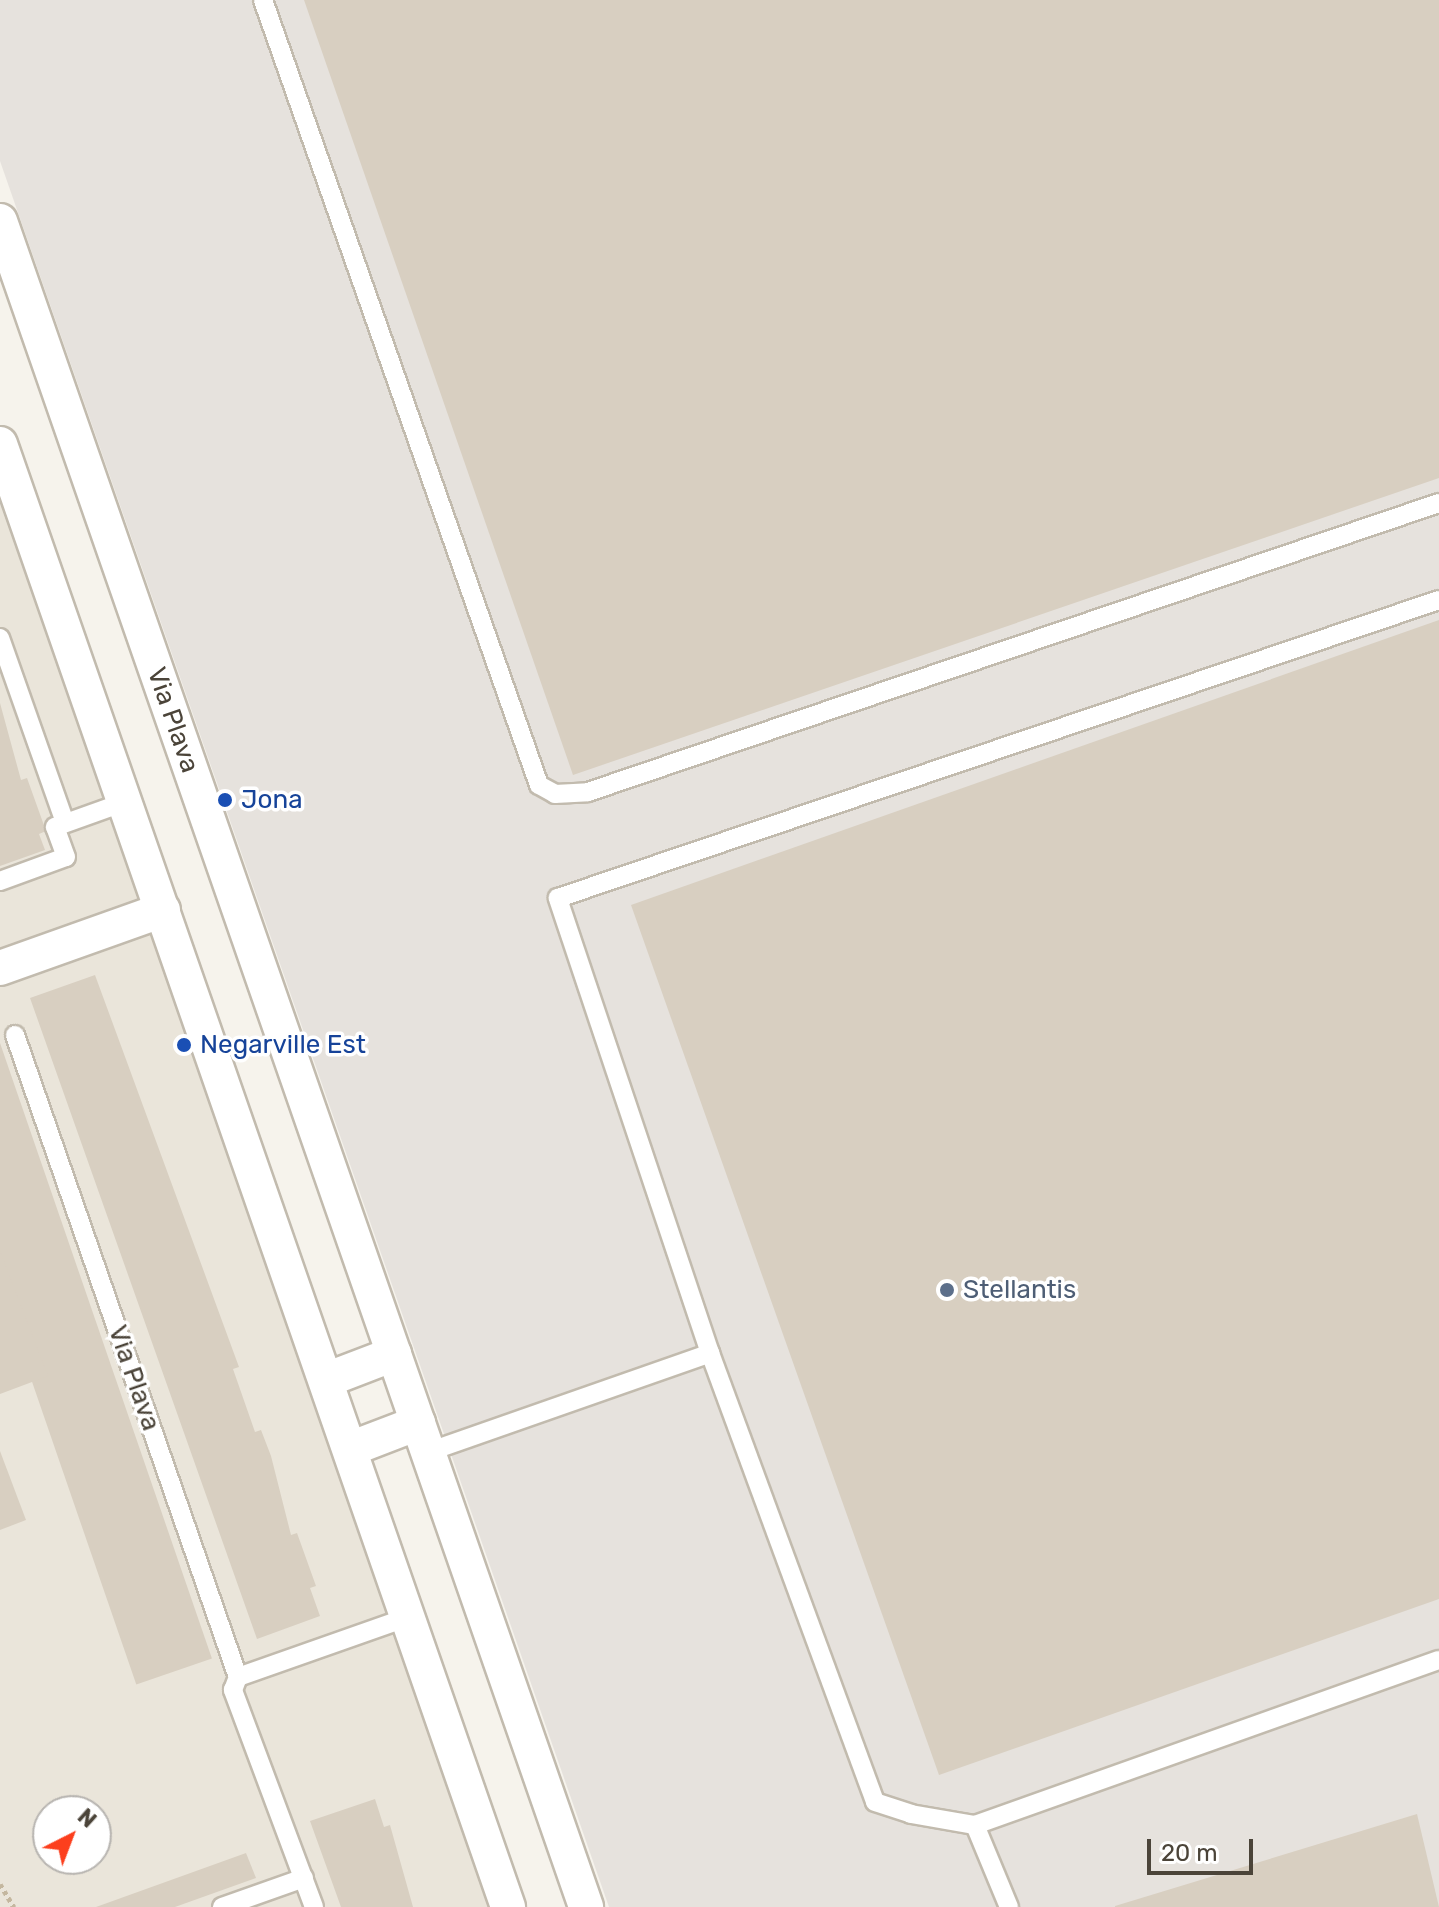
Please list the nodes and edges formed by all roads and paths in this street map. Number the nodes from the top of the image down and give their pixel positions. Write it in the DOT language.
graph roads {
  1 [pos="263,0"];
  2 [pos="0,221"];
  3 [pos="0,444"];
  4 [pos="1439,503"];
  5 [pos="1439,600"];
  6 [pos="0,638"];
  7 [pos="125,802"];
  8 [pos="65,823"];
  9 [pos="0,881"];
  10 [pos="163,910"];
  11 [pos="0,968"];
  12 [pos="15,1035"];
  13 [pos="710,1353"];
  14 [pos="394,1354"];
  15 [pos="326,1380"];
  16 [pos="423,1438"];
  17 [pos="350,1449"];
  18 [pos="408,1617"];
  19 [pos="1439,1661"];
  20 [pos="238,1677"];
  21 [pos="975,1825"];
  22 [pos="304,1878"];
  23 [pos="0,1884"];
  24 [pos="14,1907"];
  25 [pos="222,1907"];
  26 [pos="314,1907"];
  27 [pos="508,1907"];
  28 [pos="586,1907"];
  29 [pos="1009,1907"];
  1 -- 4 [label="lane"];
  2 -- 14 [label="street, Via Plava"];
  3 -- 7 [label="street"];
  5 -- 13 [label="lane"];
  6 -- 8 [label="lane"];
  7 -- 8 [label="lane"];
  7 -- 10 [label="street"];
  8 -- 9 [label="lane"];
  10 -- 11 [label="street"];
  10 -- 15 [label="street"];
  12 -- 20 [label="lane, Via Plava"];
  13 -- 16 [label="lane"];
  13 -- 21 [label="lane"];
  14 -- 15 [label="street"];
  14 -- 16 [label="street, Via Plava"];
  15 -- 17 [label="street"];
  16 -- 17 [label="street"];
  16 -- 28 [label="street, Via Plava"];
  17 -- 18 [label="street"];
  18 -- 20 [label="lane"];
  18 -- 27 [label="street"];
  19 -- 21 [label="lane"];
  20 -- 22 [label="lane, Via Plava"];
  21 -- 29 [label="lane"];
  22 -- 25 [label="lane"];
  22 -- 26 [label="lane, Via Plava"];
  23 -- 24 [label="path"];
}
